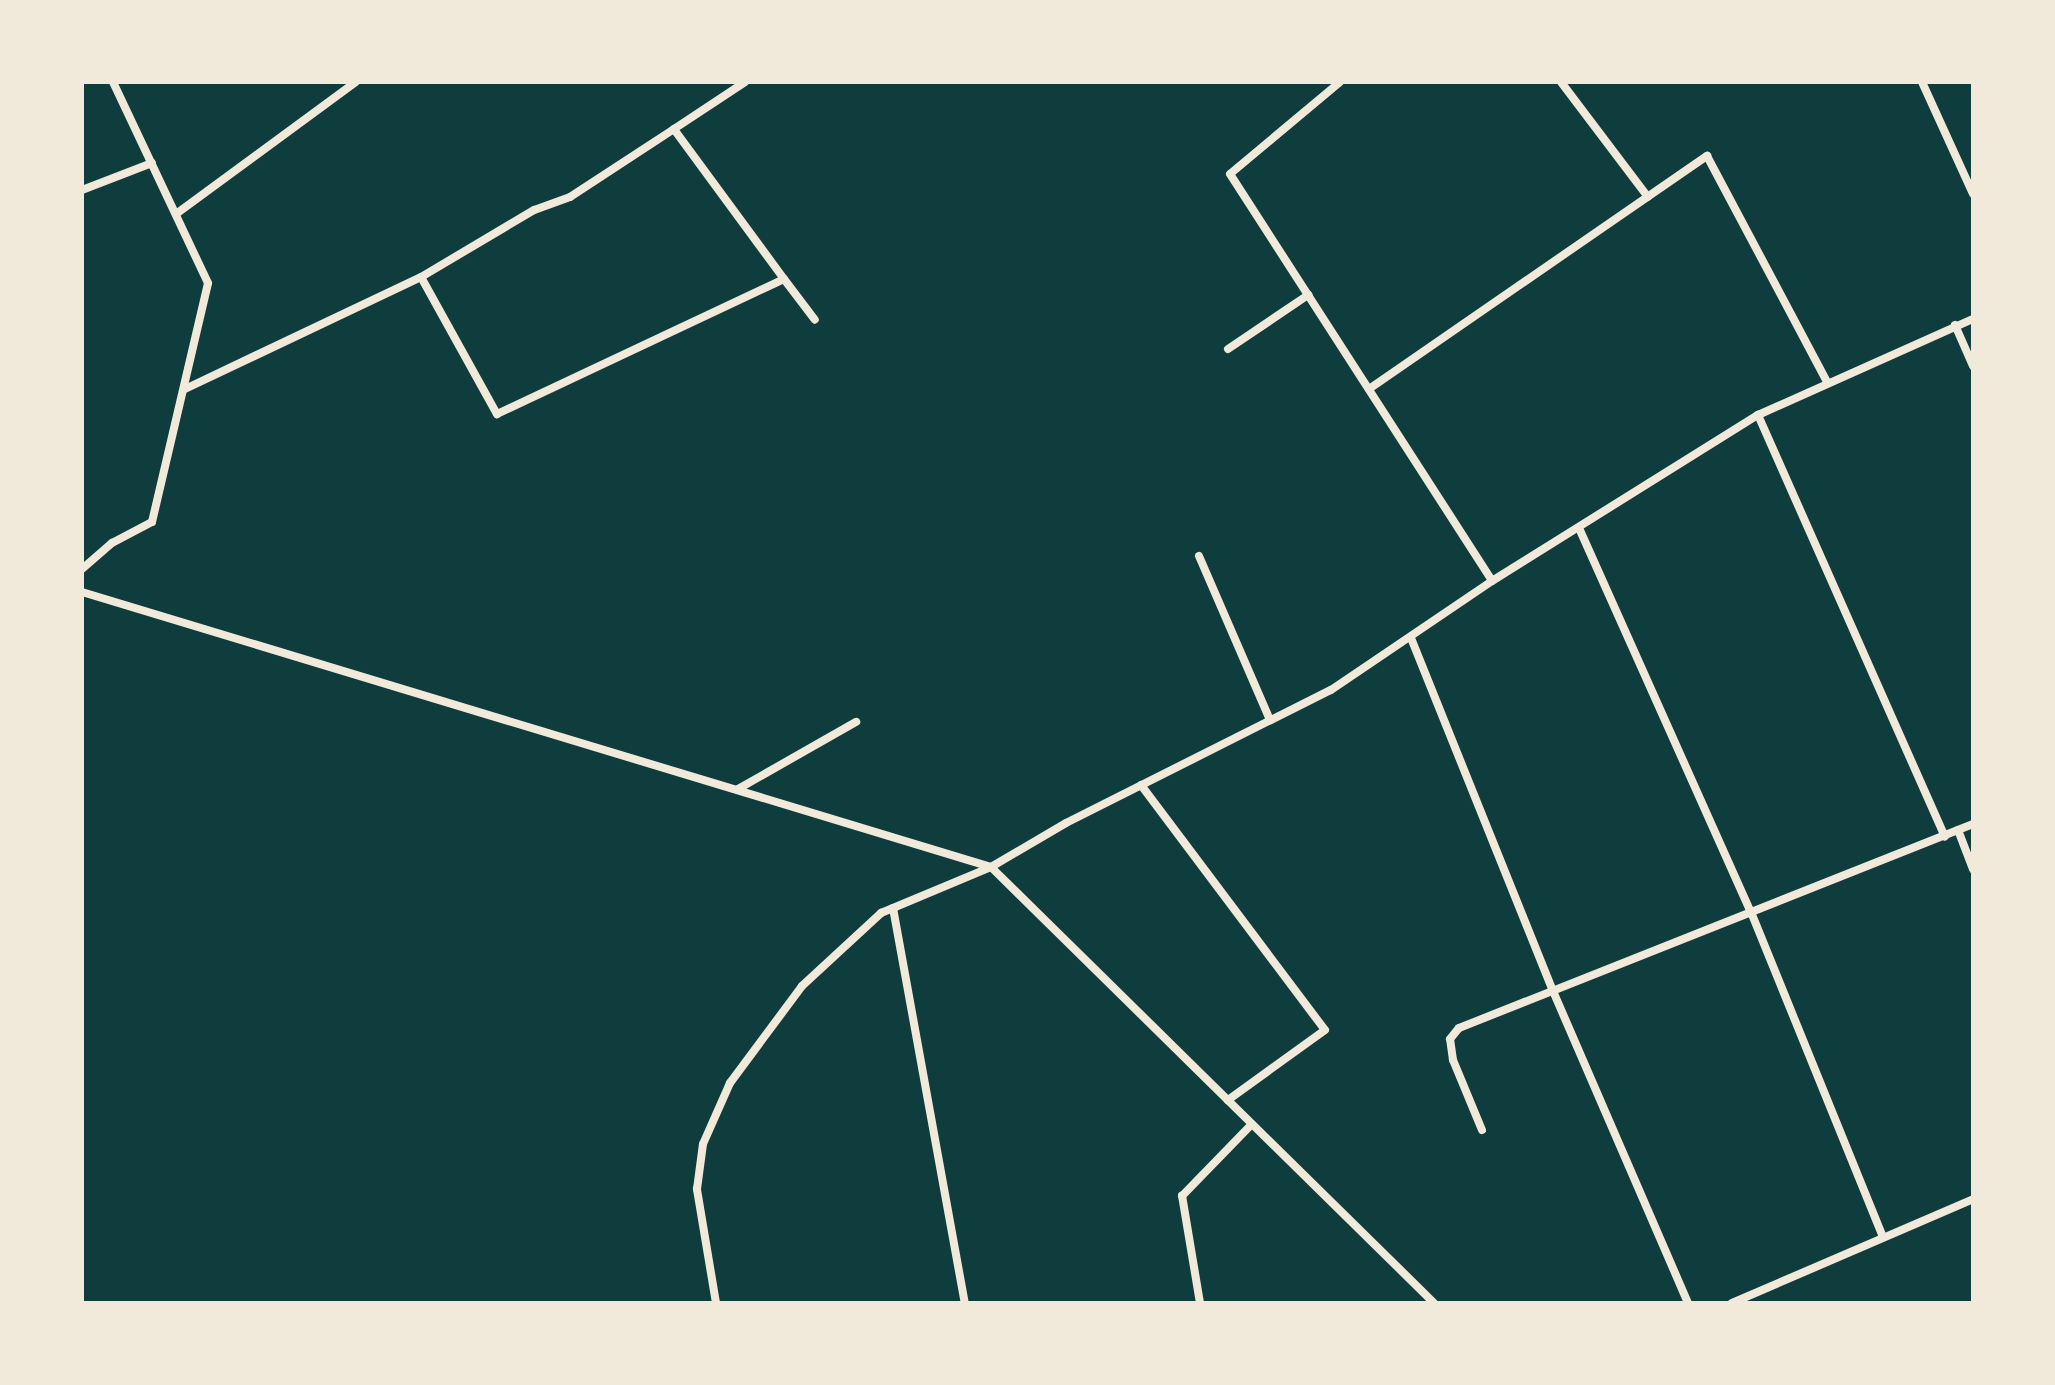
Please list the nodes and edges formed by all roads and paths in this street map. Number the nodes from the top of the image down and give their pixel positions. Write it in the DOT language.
graph roads {
  1 [pos="113,82"];
  2 [pos="356,82"];
  3 [pos="745,82"];
  4 [pos="1340,82"];
  5 [pos="1561,82"];
  6 [pos="1922,82"];
  7 [pos="674,129"];
  8 [pos="152,163"];
  9 [pos="82,190"];
  10 [pos="1973,194"];
  11 [pos="1648,197"];
  12 [pos="176,214"];
  13 [pos="421,277"];
  14 [pos="784,279"];
  15 [pos="1308,295"];
  16 [pos="1973,319"];
  17 [pos="815,320"];
  18 [pos="1955,325"];
  19 [pos="1228,349"];
  20 [pos="1973,366"];
  21 [pos="1826,380"];
  22 [pos="185,389"];
  23 [pos="1369,389"];
  24 [pos="1758,415"];
  25 [pos="1579,528"];
  26 [pos="1199,556"];
  27 [pos="82,569"];
  28 [pos="1492,581"];
  29 [pos="82,592"];
  30 [pos="1411,638"];
  31 [pos="1270,720"];
  32 [pos="856,722"];
  33 [pos="1141,785"];
  34 [pos="738,789"];
  35 [pos="1973,824"];
  36 [pos="1958,830"];
  37 [pos="1945,836"];
  38 [pos="991,867"];
  39 [pos="1973,869"];
  40 [pos="893,908"];
  41 [pos="1751,912"];
  42 [pos="1553,991"];
  43 [pos="1228,1100"];
  44 [pos="1252,1124"];
  45 [pos="1482,1130"];
  46 [pos="1973,1199"];
  47 [pos="1883,1237"];
  48 [pos="716,1303"];
  49 [pos="965,1303"];
  50 [pos="1200,1303"];
  51 [pos="1434,1303"];
  52 [pos="1688,1303"];
  53 [pos="1732,1303"];
  1 -- 8 [label="street"];
  2 -- 12 [label="street"];
  3 -- 7 [label="street"];
  4 -- 15 [label="street"];
  5 -- 11 [label="street"];
  6 -- 10 [label="street"];
  7 -- 13 [label="street"];
  7 -- 14 [label="street"];
  8 -- 9 [label="street"];
  8 -- 12 [label="street"];
  11 -- 21 [label="street"];
  11 -- 23 [label="street"];
  12 -- 22 [label="street"];
  13 -- 14 [label="street"];
  13 -- 22 [label="street"];
  14 -- 17 [label="street"];
  15 -- 19 [label="street"];
  15 -- 23 [label="street"];
  16 -- 18 [label="street"];
  18 -- 20 [label="street"];
  18 -- 21 [label="street"];
  21 -- 24 [label="street"];
  22 -- 27 [label="street"];
  23 -- 28 [label="street"];
  24 -- 25 [label="street"];
  24 -- 37 [label="street"];
  25 -- 28 [label="street"];
  25 -- 41 [label="street"];
  26 -- 31 [label="street"];
  28 -- 30 [label="street"];
  29 -- 34 [label="street"];
  30 -- 31 [label="street"];
  30 -- 42 [label="street"];
  31 -- 33 [label="street"];
  32 -- 34 [label="street"];
  33 -- 38 [label="street"];
  33 -- 43 [label="street"];
  34 -- 38 [label="street"];
  35 -- 36 [label="street"];
  36 -- 37 [label="street"];
  36 -- 39 [label="street"];
  37 -- 41 [label="street"];
  38 -- 40 [label="street"];
  38 -- 43 [label="street"];
  40 -- 48 [label="street"];
  40 -- 49 [label="street"];
  41 -- 42 [label="street"];
  41 -- 47 [label="street"];
  42 -- 45 [label="street"];
  42 -- 52 [label="street"];
  43 -- 44 [label="street"];
  44 -- 50 [label="street"];
  44 -- 51 [label="street"];
  46 -- 47 [label="street"];
  47 -- 53 [label="street"];
}
